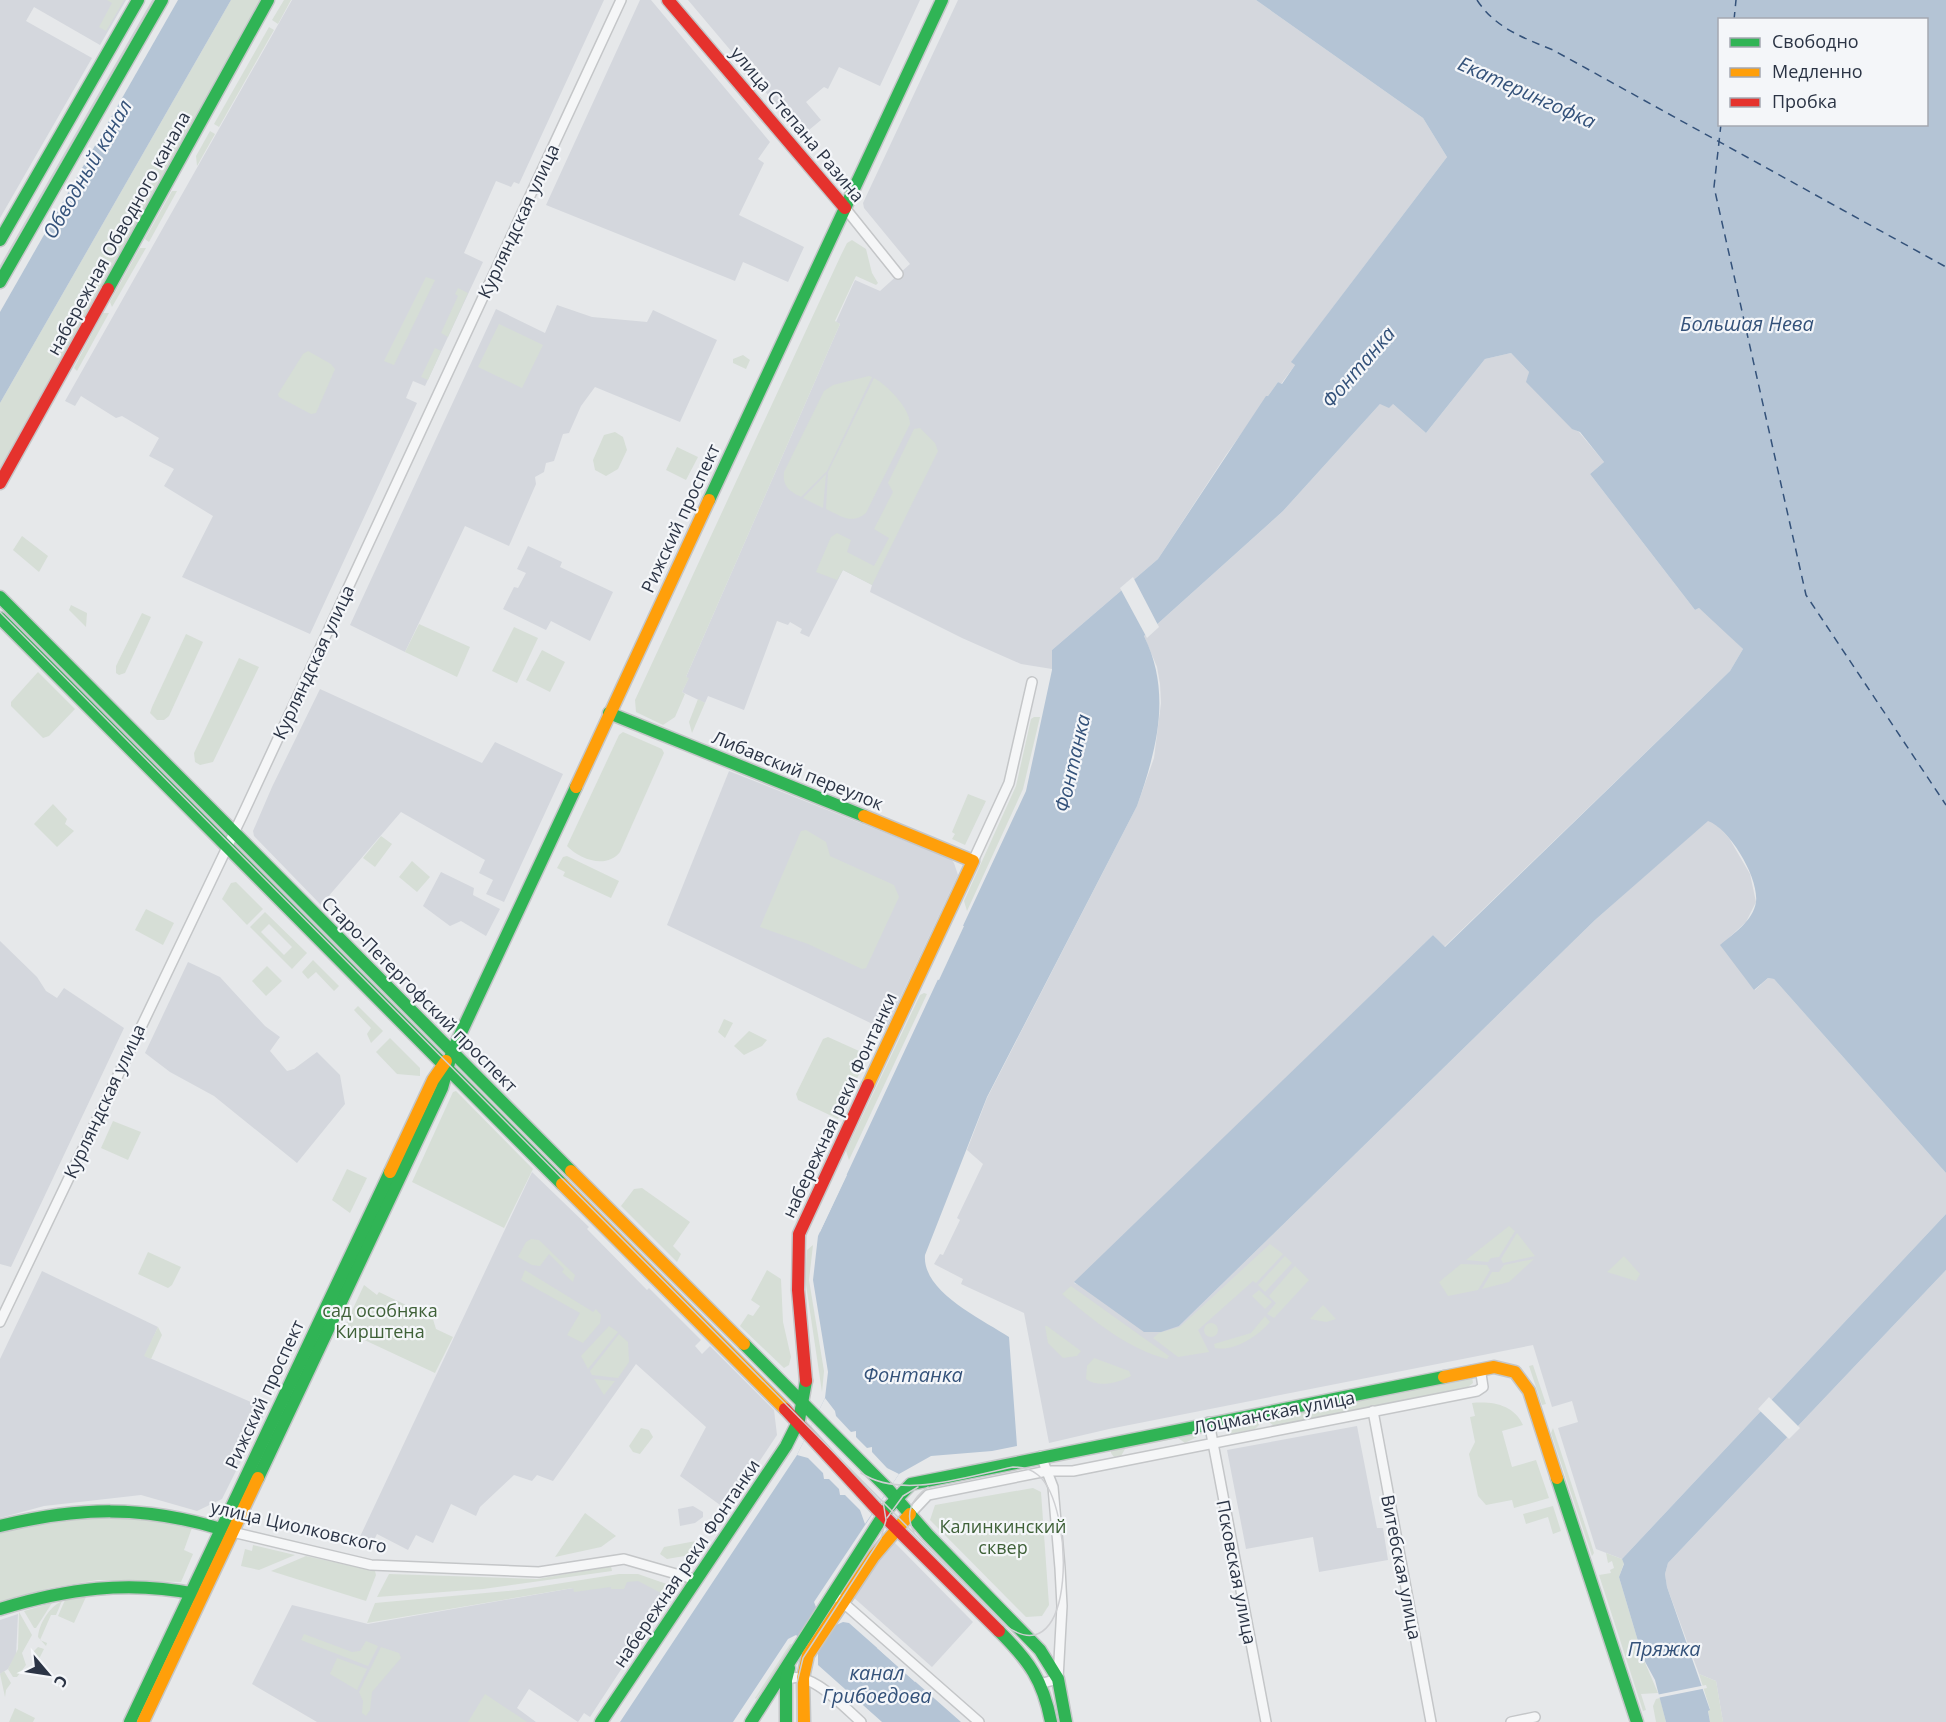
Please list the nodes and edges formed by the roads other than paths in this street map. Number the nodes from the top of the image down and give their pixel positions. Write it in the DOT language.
graph roads {
  1 [pos="138,0"];
  2 [pos="162,0"];
  3 [pos="268,0"];
  4 [pos="621,0"];
  5 [pos="668,0"];
  6 [pos="942,0"];
  7 [pos="845,207"];
  8 [pos="0,240"];
  9 [pos="898,273"];
  10 [pos="0,282"];
  11 [pos="0,483"];
  12 [pos="0,597"];
  13 [pos="0,618"];
  14 [pos="1032,682"];
  15 [pos="609,713"];
  16 [pos="234,832"];
  17 [pos="226,847"];
  18 [pos="973,861"];
  19 [pos="452,1052"];
  20 [pos="445,1068"];
  21 [pos="0,1322"];
  22 [pos="1473,1370"];
  23 [pos="804,1402"];
  24 [pos="1373,1411"];
  25 [pos="1262,1412"];
  26 [pos="798,1422"];
  27 [pos="1209,1422"];
  28 [pos="1265,1432"];
  29 [pos="1109,1443"];
  30 [pos="1213,1443"];
  31 [pos="1041,1456"];
  32 [pos="1114,1462"];
  33 [pos="1047,1471"];
  34 [pos="892,1494"];
  35 [pos="880,1511"];
  36 [pos="910,1514"];
  37 [pos="0,1526"];
  38 [pos="897,1529"];
  39 [pos="226,1531"];
  40 [pos="697,1580"];
  41 [pos="196,1594"];
  42 [pos="838,1599"];
  43 [pos="0,1609"];
  44 [pos="807,1646"];
  45 [pos="791,1661"];
  46 [pos="803,1678"];
  47 [pos="1058,1679"];
  48 [pos="786,1680"];
  49 [pos="1043,1683"];
  50 [pos="771,1692"];
  51 [pos="1535,1717"];
  52 [pos="130,1722"];
  53 [pos="143,1722"];
  54 [pos="601,1722"];
  55 [pos="751,1722"];
  56 [pos="786,1722"];
  57 [pos="804,1722"];
  58 [pos="861,1722"];
  59 [pos="979,1722"];
  60 [pos="1051,1722"];
  61 [pos="1065,1722"];
  62 [pos="1266,1722"];
  63 [pos="1431,1722"];
  64 [pos="1511,1722"];
  65 [pos="1637,1722"];
  1 -- 8 [label="main road"];
  2 -- 10 [label="main road"];
  3 -- 11 [label="main road, набережная Обводного канала"];
  4 -- 16 [label="street, Курляндская улица"];
  5 -- 7 [label="main road, улица Степана Разина"];
  6 -- 7 [label="main road, Рижский проспект"];
  7 -- 9 [label="street, улица Степана Разина"];
  7 -- 15 [label="main road, Рижский проспект"];
  12 -- 16 [label="main road, Старо-Петергофский проспект"];
  13 -- 17 [label="main road, Старо-Петергофский проспект"];
  14 -- 18 [label="street, набережная реки Фонтанки"];
  15 -- 18 [label="main road, Либавский переулок"];
  15 -- 19 [label="main road, Рижский проспект"];
  16 -- 17 [label="street, Курляндская улица"];
  16 -- 19 [label="main road, Старо-Петергофский проспект"];
  17 -- 20 [label="main road, Старо-Петергофский проспект"];
  17 -- 21 [label="street, Курляндская улица"];
  18 -- 23 [label="main road, набережная реки Фонтанки"];
  19 -- 20 [label="main road, Рижский проспект"];
  19 -- 23 [label="main road, Старо-Петергофский проспект"];
  20 -- 26 [label="main road, Старо-Петергофский проспект"];
  20 -- 39 [label="main road, Рижский проспект"];
  22 -- 24 [label="street, Лоцманская улица"];
  22 -- 25 [label="main road, Лоцманская улица"];
  22 -- 65 [label="main road, Лоцманская улица"];
  23 -- 26 [label="main road, набережная реки Фонтанки"];
  23 -- 34 [label="main road, Старо-Петергофский проспект"];
  24 -- 28 [label="street, Лоцманская улица"];
  24 -- 63 [label="street, Витебская улица"];
  25 -- 27 [label="main road, Лоцманская улица"];
  25 -- 28 [label="street"];
  26 -- 35 [label="main road, Старо-Петергофский проспект"];
  26 -- 40 [label="main road, набережная реки Фонтанки"];
  27 -- 29 [label="main road, Лоцманская улица"];
  27 -- 30 [label="street, Псковская улица"];
  28 -- 30 [label="street, Лоцманская улица"];
  29 -- 31 [label="main road, Лоцманская улица"];
  29 -- 32 [label="street"];
  30 -- 32 [label="street, Лоцманская улица"];
  30 -- 62 [label="street, Псковская улица"];
  31 -- 33 [label="street"];
  31 -- 34 [label="main road, Лоцманская улица"];
  32 -- 33 [label="street, Лоцманская улица"];
  33 -- 36 [label="street, Лоцманская улица"];
  33 -- 47 [label="street"];
  34 -- 35 [label="main road"];
  34 -- 36 [label="main road, Старо-Петергофский проспект"];
  35 -- 38 [label="main road, Старо-Петергофский проспект"];
  35 -- 42 [label="main road"];
  36 -- 38 [label="main road"];
  36 -- 47 [label="main road, Старо-Петергофский проспект"];
  37 -- 39 [label="main road, улица Циолковского"];
  38 -- 42 [label="main road"];
  38 -- 49 [label="main road, Старо-Петергофский проспект"];
  39 -- 40 [label="street, улица Циолковского"];
  39 -- 41 [label="main road, Рижский проспект"];
  40 -- 54 [label="main road, набережная реки Фонтанки"];
  41 -- 43 [label="main road"];
  41 -- 52 [label="main road, Рижский проспект"];
  41 -- 53 [label="main road, Рижский проспект"];
  42 -- 44 [label="main road"];
  42 -- 59 [label="street"];
  44 -- 45 [label="main road"];
  44 -- 46 [label="main road"];
  45 -- 48 [label="main road"];
  45 -- 50 [label="main road"];
  46 -- 48 [label="street"];
  46 -- 57 [label="main road"];
  46 -- 58 [label="street"];
  47 -- 49 [label="street"];
  47 -- 61 [label="main road"];
  48 -- 50 [label="street"];
  48 -- 56 [label="main road"];
  49 -- 60 [label="main road"];
  50 -- 55 [label="main road"];
  51 -- 64 [label="street"];
}
